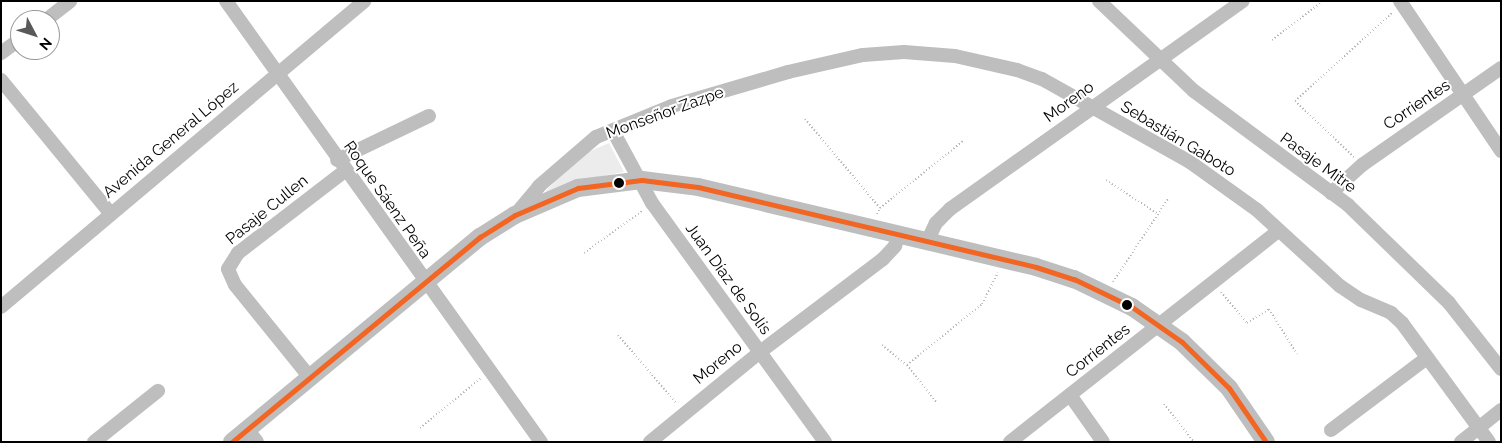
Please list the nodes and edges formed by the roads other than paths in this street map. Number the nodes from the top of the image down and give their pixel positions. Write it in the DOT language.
graph roads {
  1 [pos="70,1"];
  2 [pos="226,1"];
  3 [pos="364,1"];
  4 [pos="1099,1"];
  5 [pos="1241,2"];
  6 [pos="1401,3"];
  7 [pos="59,10"];
  8 [pos="1157,60"];
  9 [pos="1501,68"];
  10 [pos="278,72"];
  11 [pos="788,72"];
  12 [pos="1,80"];
  13 [pos="1462,95"];
  14 [pos="1090,108"];
  15 [pos="429,116"];
  16 [pos="613,131"];
  17 [pos="1501,151"];
  18 [pos="341,166"];
  19 [pos="642,180"];
  20 [pos="1331,193"];
  21 [pos="111,214"];
  22 [pos="515,215"];
  23 [pos="1278,231"];
  24 [pos="898,236"];
  25 [pos="927,242"];
  26 [pos="424,282"];
  27 [pos="1,308"];
  28 [pos="1159,325"];
  29 [pos="760,352"];
  30 [pos="1427,358"];
  31 [pos="1501,369"];
  32 [pos="308,375"];
  33 [pos="158,391"];
  34 [pos="1070,395"];
  35 [pos="1501,410"];
  36 [pos="1479,428"];
  37 [pos="1331,430"];
  38 [pos="252,435"];
  39 [pos="94,442"];
  40 [pos="232,442"];
  41 [pos="541,442"];
  42 [pos="650,442"];
  43 [pos="825,442"];
  44 [pos="1010,442"];
  45 [pos="1104,442"];
  46 [pos="1266,442"];
  47 [pos="1461,442"];
  48 [pos="1488,442"];
  1 -- 7 [label="street"];
  2 -- 10 [label="street, Roque Sáenz Peña"];
  3 -- 10 [label="street, Avenida General López"];
  4 -- 8 [label="street, Pasaje Mitre"];
  5 -- 8 [label="street, Moreno"];
  6 -- 13 [label="street"];
  8 -- 14 [label="street, Moreno"];
  8 -- 20 [label="street, Pasaje Mitre"];
  9 -- 13 [label="street, Corrientes"];
  10 -- 18 [label="street, Roque Sáenz Peña"];
  10 -- 21 [label="street, Avenida General López"];
  11 -- 14 [label="street, Sebastián Gaboto"];
  11 -- 16 [label="street, Monseñor Zazpe"];
  12 -- 21 [label="street"];
  13 -- 17 [label="street"];
  13 -- 20 [label="street, Corrientes"];
  14 -- 23 [label="street, Sebastián Gaboto"];
  14 -- 25 [label="street, Moreno"];
  15 -- 18 [label="street, Pasaje Cullen"];
  16 -- 19 [label="street, Juan Díaz de Solís"];
  16 -- 22 [label="street, Monseñor Zazpe"];
  18 -- 26 [label="street, Roque Sáenz Peña"];
  18 -- 32 [label="street, Pasaje Cullen"];
  19 -- 22 [label="street"];
  19 -- 24 [label="street"];
  19 -- 29 [label="street, Juan Díaz de Solís"];
  20 -- 31 [label="street, Pasaje Mitre"];
  21 -- 27 [label="street, Avenida General López"];
  22 -- 26 [label="street, Monseñor Zazpe"];
  23 -- 28 [label="street, Corrientes"];
  23 -- 30 [label="street, Sebastián Gaboto"];
  24 -- 25 [label="street"];
  24 -- 29 [label="street, Moreno"];
  25 -- 28 [label="street"];
  26 -- 32 [label="street, Monseñor Zazpe"];
  26 -- 41 [label="street, Roque Sáenz Peña"];
  28 -- 34 [label="street, Corrientes"];
  28 -- 46 [label="street"];
  29 -- 42 [label="street, Moreno"];
  29 -- 43 [label="street, Juan Díaz de Solís"];
  30 -- 36 [label="street, Sebastián Gaboto"];
  30 -- 37 [label="street"];
  32 -- 38 [label="street, Monseñor Zazpe"];
  33 -- 39 [label="street"];
  34 -- 44 [label="street, Corrientes"];
  34 -- 45 [label="street"];
  35 -- 36 [label="street"];
  36 -- 47 [label="street"];
  36 -- 48 [label="street, Sebastián Gaboto"];
  38 -- 40 [label="street, Monseñor Zazpe"];
}
